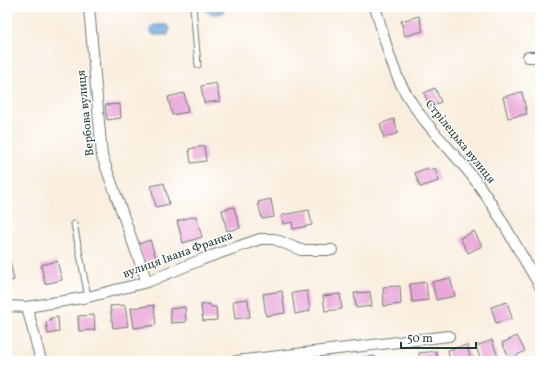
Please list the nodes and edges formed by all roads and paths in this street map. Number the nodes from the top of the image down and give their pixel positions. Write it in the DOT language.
graph roads {
  1 [pos="88,7"];
  2 [pos="193,7"];
  3 [pos="375,7"];
  4 [pos="528,57"];
  5 [pos="540,57"];
  6 [pos="198,65"];
  7 [pos="74,224"];
  8 [pos="332,250"];
  9 [pos="147,282"];
  10 [pos="540,286"];
  11 [pos="88,297"];
  12 [pos="7,306"];
  13 [pos="27,307"];
  14 [pos="449,336"];
  15 [pos="41,361"];
  16 [pos="236,361"];
  1 -- 9 [label="street, Вербова вулиця"];
  2 -- 6 [label="lane"];
  3 -- 10 [label="street, Стрілецька вулиця"];
  4 -- 5 [label="street"];
  7 -- 11 [label="lane"];
  8 -- 9 [label="street, вулиця Івана Франка"];
  9 -- 11 [label="street, вулиця Івана Франка"];
  11 -- 13 [label="street, вулиця Івана Франка"];
  12 -- 13 [label="street, вулиця Івана Франка"];
  13 -- 15 [label="street"];
  14 -- 16 [label="street"];
}
